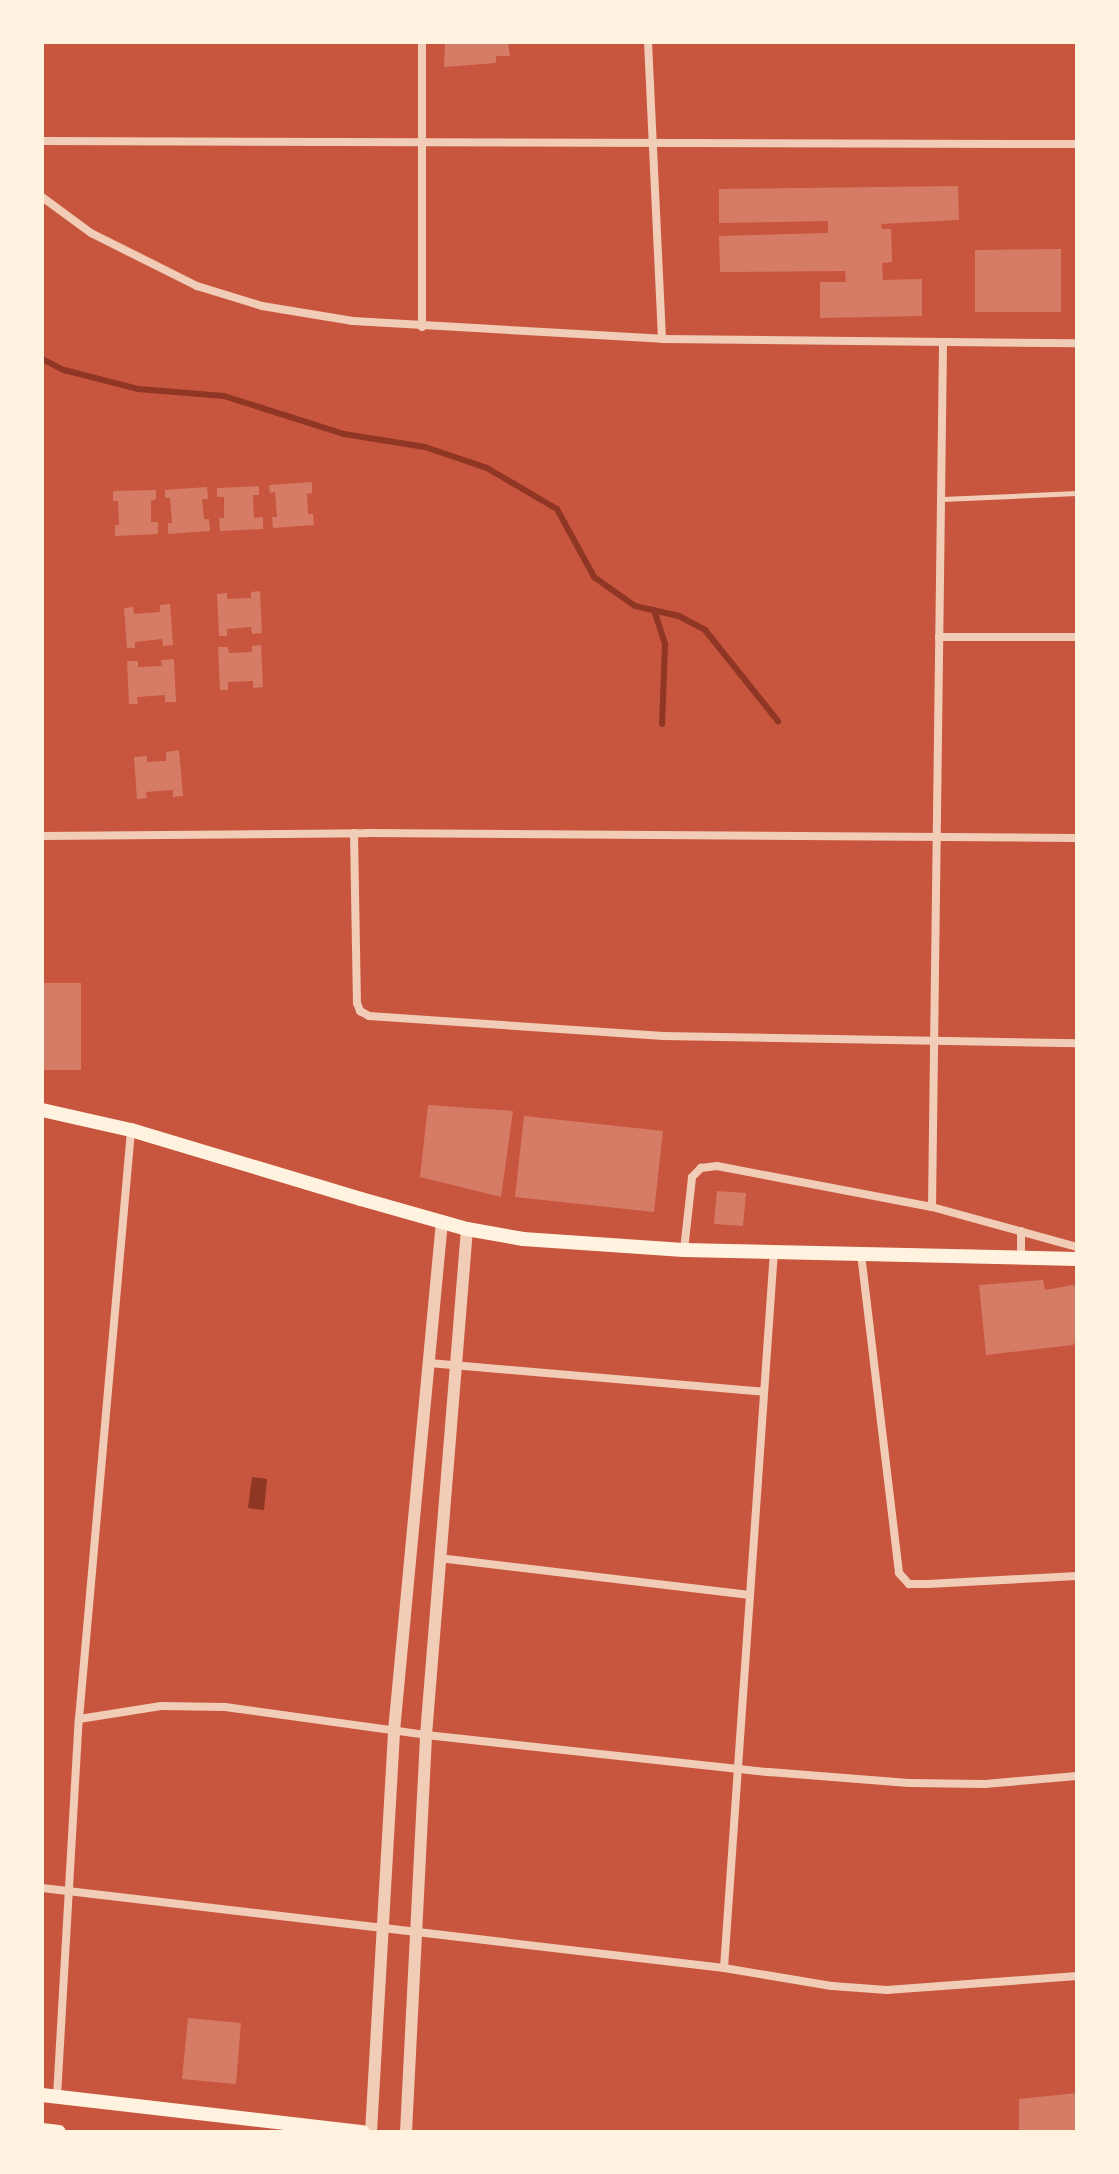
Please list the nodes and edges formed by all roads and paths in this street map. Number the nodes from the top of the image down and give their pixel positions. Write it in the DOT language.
graph roads {
  1 [pos="422,42"];
  2 [pos="648,42"];
  3 [pos="42,141"];
  4 [pos="420,142"];
  5 [pos="653,143"];
  6 [pos="1077,144"];
  7 [pos="42,197"];
  8 [pos="422,327"];
  9 [pos="662,339"];
  10 [pos="943,343"];
  11 [pos="1077,343"];
  12 [pos="1077,493"];
  13 [pos="941,499"];
  14 [pos="939,637"];
  15 [pos="1077,637"];
  16 [pos="354,833"];
  17 [pos="42,836"];
  18 [pos="937,837"];
  19 [pos="1077,838"];
  20 [pos="934,1042"];
  21 [pos="1077,1043"];
  22 [pos="42,1110"];
  23 [pos="131,1130"];
  24 [pos="932,1207"];
  25 [pos="442,1221"];
  26 [pos="467,1229"];
  27 [pos="1021,1231"];
  28 [pos="1077,1247"];
  29 [pos="684,1250"];
  30 [pos="774,1252"];
  31 [pos="861,1254"];
  32 [pos="1021,1256"];
  33 [pos="1077,1259"];
  34 [pos="429,1363"];
  35 [pos="455,1364"];
  36 [pos="764,1392"];
  37 [pos="439,1558"];
  38 [pos="1077,1576"];
  39 [pos="750,1595"];
  40 [pos="79,1719"];
  41 [pos="394,1731"];
  42 [pos="426,1735"];
  43 [pos="738,1769"];
  44 [pos="1077,1776"];
  45 [pos="42,1888"];
  46 [pos="71,1890"];
  47 [pos="382,1929"];
  48 [pos="415,1933"];
  49 [pos="724,1968"];
  50 [pos="1077,1976"];
  51 [pos="50,2095"];
  52 [pos="42,2130"];
  53 [pos="59,2132"];
  54 [pos="363,2132"];
  55 [pos="371,2132"];
  56 [pos="406,2132"];
  1 -- 4 [label="street"];
  2 -- 5 [label="street"];
  3 -- 4 [label="street"];
  4 -- 5 [label="street"];
  4 -- 8 [label="street"];
  5 -- 6 [label="street"];
  5 -- 9 [label="street"];
  7 -- 8 [label="street"];
  8 -- 9 [label="street"];
  9 -- 10 [label="street"];
  10 -- 11 [label="street"];
  10 -- 13 [label="street"];
  12 -- 13 [label="lane"];
  13 -- 14 [label="street"];
  14 -- 15 [label="street"];
  14 -- 18 [label="street"];
  16 -- 17 [label="street"];
  16 -- 18 [label="street"];
  16 -- 20 [label="street"];
  18 -- 19 [label="street"];
  18 -- 20 [label="street"];
  20 -- 21 [label="street"];
  20 -- 24 [label="street"];
  22 -- 23 [label="main road"];
  23 -- 25 [label="main road"];
  23 -- 40 [label="street"];
  24 -- 27 [label="street"];
  24 -- 29 [label="street"];
  25 -- 26 [label="main road"];
  25 -- 34 [label="street"];
  26 -- 29 [label="main road"];
  26 -- 35 [label="street"];
  27 -- 28 [label="street"];
  27 -- 32 [label="street"];
  29 -- 30 [label="main road"];
  30 -- 31 [label="main road"];
  30 -- 36 [label="street"];
  31 -- 32 [label="main road"];
  31 -- 38 [label="street"];
  32 -- 33 [label="main road"];
  34 -- 35 [label="street"];
  34 -- 41 [label="street"];
  35 -- 36 [label="street"];
  35 -- 37 [label="street"];
  36 -- 39 [label="street"];
  37 -- 39 [label="street"];
  37 -- 42 [label="street"];
  39 -- 43 [label="street"];
  40 -- 41 [label="street"];
  40 -- 46 [label="street"];
  41 -- 42 [label="street"];
  41 -- 47 [label="street"];
  42 -- 43 [label="street"];
  42 -- 48 [label="street"];
  43 -- 44 [label="street"];
  43 -- 49 [label="street"];
  45 -- 46 [label="street"];
  46 -- 47 [label="street"];
  46 -- 51 [label="street"];
  47 -- 48 [label="street"];
  47 -- 55 [label="street"];
  48 -- 49 [label="street"];
  48 -- 56 [label="street"];
  49 -- 50 [label="street"];
  51 -- 54 [label="main road"];
  52 -- 53 [label="main road"];
}
